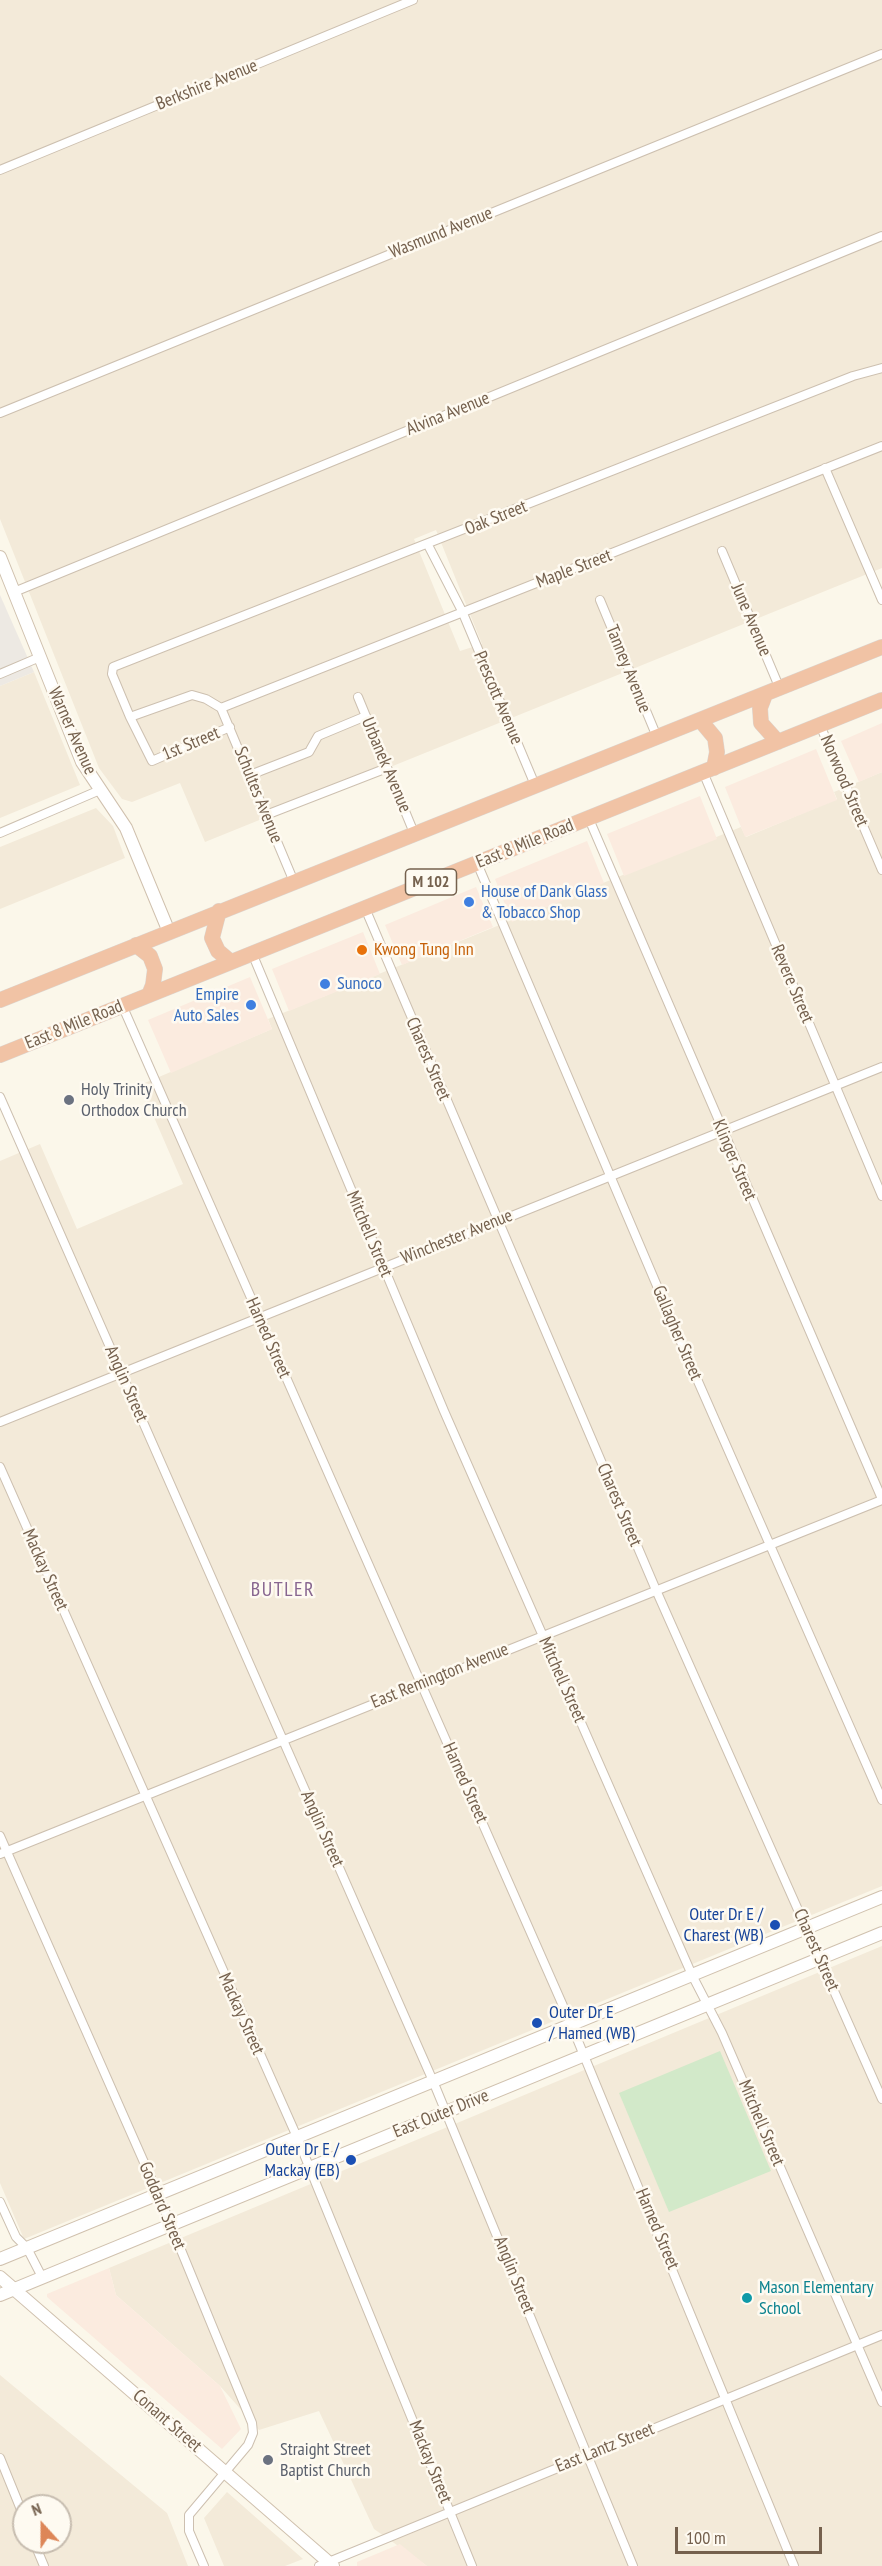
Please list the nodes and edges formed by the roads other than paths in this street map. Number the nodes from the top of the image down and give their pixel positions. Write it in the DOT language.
graph roads {
  1 [pos="413,0"];
  2 [pos="882,54"];
  3 [pos="0,170"];
  4 [pos="882,236"];
  5 [pos="880,368"];
  6 [pos="0,413"];
  7 [pos="882,446"];
  8 [pos="825,468"];
  9 [pos="428,545"];
  10 [pos="722,551"];
  11 [pos="0,557"];
  12 [pos="14,592"];
  13 [pos="600,600"];
  14 [pos="882,600"];
  15 [pos="462,611"];
  16 [pos="882,647"];
  17 [pos="40,657"];
  18 [pos="0,674"];
  19 [pos="780,688"];
  20 [pos="765,694"];
  21 [pos="358,697"];
  22 [pos="882,700"];
  23 [pos="221,708"];
  24 [pos="366,716"];
  25 [pos="130,717"];
  26 [pos="700,720"];
  27 [pos="820,725"];
  28 [pos="230,727"];
  29 [pos="657,737"];
  30 [pos="778,742"];
  31 [pos="387,768"];
  32 [pos="709,770"];
  33 [pos="250,775"];
  34 [pos="535,785"];
  35 [pos="100,790"];
  36 [pos="266,815"];
  37 [pos="589,819"];
  38 [pos="0,833"];
  39 [pos="414,833"];
  40 [pos="477,863"];
  41 [pos="882,870"];
  42 [pos="294,882"];
  43 [pos="364,908"];
  44 [pos="219,911"];
  45 [pos="169,932"];
  46 [pos="136,945"];
  47 [pos="252,953"];
  48 [pos="231,962"];
  49 [pos="148,995"];
  50 [pos="0,1000"];
  51 [pos="122,1005"];
  52 [pos="0,1055"];
  53 [pos="882,1067"];
  54 [pos="835,1085"];
  55 [pos="0,1097"];
  56 [pos="722,1131"];
  57 [pos="609,1176"];
  58 [pos="882,1196"];
  59 [pos="496,1221"];
  60 [pos="383,1267"];
  61 [pos="259,1317"];
  62 [pos="121,1373"];
  63 [pos="0,1422"];
  64 [pos="0,1467"];
  65 [pos="882,1500"];
  66 [pos="770,1545"];
  67 [pos="656,1590"];
  68 [pos="542,1635"];
  69 [pos="421,1683"];
  70 [pos="283,1739"];
  71 [pos="144,1796"];
  72 [pos="882,1800"];
  73 [pos="0,1836"];
  74 [pos="3,1853"];
  75 [pos="882,1897"];
  76 [pos="806,1928"];
  77 [pos="882,1933"];
  78 [pos="820,1958"];
  79 [pos="692,1975"];
  80 [pos="708,2004"];
  81 [pos="571,2024"];
  82 [pos="584,2055"];
  83 [pos="433,2081"];
  84 [pos="882,2099"];
  85 [pos="446,2112"];
  86 [pos="297,2138"];
  87 [pos="310,2168"];
  88 [pos="158,2194"];
  89 [pos="0,2202"];
  90 [pos="171,2225"];
  91 [pos="27,2248"];
  92 [pos="0,2259"];
  93 [pos="0,2277"];
  94 [pos="42,2277"];
  95 [pos="15,2289"];
  96 [pos="0,2295"];
  97 [pos="882,2335"];
  98 [pos="857,2345"];
  99 [pos="725,2399"];
  100 [pos="882,2402"];
  101 [pos="588,2455"];
  102 [pos="0,2458"];
  103 [pos="224,2472"];
  104 [pos="15,2494"];
  105 [pos="451,2512"];
  106 [pos="327,2565"];
  107 [pos="204,2566"];
  108 [pos="472,2566"];
  109 [pos="633,2566"];
  110 [pos="794,2566"];
  1 -- 3 [label="street, Berkshire Avenue"];
  2 -- 6 [label="street, Wasmund Avenue"];
  4 -- 12 [label="street, Alvina Avenue"];
  5 -- 9 [label="street, Oak Street"];
  7 -- 8 [label="street, Maple Street"];
  8 -- 14 [label="street"];
  8 -- 15 [label="street, Maple Street"];
  9 -- 15 [label="street, Prescott Avenue"];
  9 -- 25 [label="street, Oak Street"];
  10 -- 19 [label="street, June Avenue"];
  11 -- 12 [label="main road, Warner Avenue"];
  12 -- 17 [label="main road, Warner Avenue"];
  13 -- 29 [label="street, Tanney Avenue"];
  15 -- 23 [label="street, Maple Street"];
  15 -- 34 [label="street, Prescott Avenue"];
  16 -- 19 [label="highway"];
  17 -- 18 [label="street"];
  17 -- 35 [label="main road, Warner Avenue"];
  19 -- 20 [label="highway"];
  20 -- 26 [label="highway"];
  20 -- 30 [label="highway"];
  21 -- 24 [label="street, Urbanek Avenue"];
  22 -- 27 [label="highway, East 8 Mile Road / M 102"];
  23 -- 25 [label="street"];
  23 -- 28 [label="street, Schultes Avenue"];
  24 -- 31 [label="street, Urbanek Avenue"];
  24 -- 33 [label="street"];
  25 -- 28 [label="street, 1st Street"];
  26 -- 29 [label="highway"];
  26 -- 32 [label="highway"];
  27 -- 30 [label="highway, East 8 Mile Road / M 102"];
  27 -- 41 [label="street, Norwood Street"];
  28 -- 33 [label="street, Schultes Avenue"];
  29 -- 34 [label="highway"];
  30 -- 32 [label="highway, East 8 Mile Road / M 102"];
  31 -- 36 [label="street"];
  31 -- 39 [label="street, Urbanek Avenue"];
  32 -- 37 [label="highway, East 8 Mile Road / M 102"];
  32 -- 54 [label="street, Revere Street"];
  33 -- 36 [label="street, Schultes Avenue"];
  34 -- 39 [label="highway"];
  35 -- 38 [label="street"];
  35 -- 45 [label="main road, Warner Avenue"];
  36 -- 42 [label="street, Schultes Avenue"];
  37 -- 40 [label="highway, East 8 Mile Road / M 102"];
  37 -- 56 [label="street, Klinger Street"];
  39 -- 42 [label="highway"];
  40 -- 43 [label="highway, East 8 Mile Road / M 102"];
  40 -- 57 [label="street, Gallagher Street"];
  42 -- 44 [label="highway"];
  43 -- 47 [label="highway, East 8 Mile Road / M 102"];
  43 -- 59 [label="street, Charest Street"];
  44 -- 45 [label="highway"];
  44 -- 48 [label="highway"];
  45 -- 46 [label="highway"];
  46 -- 49 [label="highway"];
  46 -- 50 [label="highway"];
  47 -- 48 [label="highway, East 8 Mile Road / M 102"];
  47 -- 60 [label="street, Mitchell Street"];
  48 -- 49 [label="highway, East 8 Mile Road / M 102"];
  49 -- 51 [label="highway, East 8 Mile Road / M 102"];
  51 -- 52 [label="highway, East 8 Mile Road / M 102"];
  51 -- 61 [label="street, Harned Street"];
  53 -- 54 [label="street, Winchester Avenue"];
  54 -- 56 [label="street, Winchester Avenue"];
  54 -- 58 [label="street, Revere Street"];
  55 -- 62 [label="street, Anglin Street"];
  56 -- 57 [label="street, Winchester Avenue"];
  56 -- 65 [label="street, Klinger Street"];
  57 -- 59 [label="street, Winchester Avenue"];
  57 -- 66 [label="street, Gallagher Street"];
  59 -- 60 [label="street, Winchester Avenue"];
  59 -- 67 [label="street, Charest Street"];
  60 -- 61 [label="street, Winchester Avenue"];
  60 -- 68 [label="street, Mitchell Street"];
  61 -- 62 [label="street, Winchester Avenue"];
  61 -- 69 [label="street, Harned Street"];
  62 -- 63 [label="street, Winchester Avenue"];
  62 -- 70 [label="street, Anglin Street"];
  64 -- 71 [label="street, Mackay Street"];
  65 -- 66 [label="street, East Remington Avenue"];
  66 -- 67 [label="street, East Remington Avenue"];
  66 -- 72 [label="street, Gallagher Street"];
  67 -- 68 [label="street, East Remington Avenue"];
  67 -- 76 [label="street, Charest Street"];
  68 -- 69 [label="street, East Remington Avenue"];
  68 -- 79 [label="street, Mitchell Street"];
  69 -- 70 [label="street, East Remington Avenue"];
  69 -- 81 [label="street, Harned Street"];
  70 -- 71 [label="street, East Remington Avenue"];
  70 -- 83 [label="street, Anglin Street"];
  71 -- 74 [label="street, East Remington Avenue"];
  71 -- 86 [label="street, Mackay Street"];
  73 -- 74 [label="street, Goddard Street"];
  74 -- 88 [label="street, Goddard Street"];
  75 -- 76 [label="main road, East Outer Drive"];
  76 -- 78 [label="street, Charest Street"];
  76 -- 79 [label="main road, East Outer Drive"];
  77 -- 78 [label="main road, East Outer Drive"];
  78 -- 80 [label="main road, East Outer Drive"];
  78 -- 84 [label="street, Charest Street"];
  79 -- 80 [label="street, Mitchell Street"];
  79 -- 81 [label="main road, East Outer Drive"];
  80 -- 82 [label="main road, East Outer Drive"];
  80 -- 98 [label="street, Mitchell Street"];
  81 -- 82 [label="street, Harned Street"];
  81 -- 83 [label="main road, East Outer Drive"];
  82 -- 85 [label="main road, East Outer Drive"];
  82 -- 99 [label="street, Harned Street"];
  83 -- 85 [label="street, Anglin Street"];
  83 -- 86 [label="main road, East Outer Drive"];
  85 -- 87 [label="main road, East Outer Drive"];
  85 -- 101 [label="street, Anglin Street"];
  86 -- 87 [label="street, Mackay Street"];
  86 -- 88 [label="main road, East Outer Drive"];
  87 -- 90 [label="main road, East Outer Drive"];
  87 -- 105 [label="street, Mackay Street"];
  88 -- 90 [label="street, Goddard Street"];
  88 -- 91 [label="main road, East Outer Drive"];
  89 -- 91 [label="street"];
  90 -- 94 [label="main road, East Outer Drive"];
  90 -- 103 [label="street, Goddard Street"];
  91 -- 92 [label="main road, East Outer Drive"];
  91 -- 94 [label="street"];
  93 -- 95 [label="main road, Conant Street"];
  94 -- 95 [label="main road, East Outer Drive"];
  95 -- 96 [label="main road, East Outer Drive"];
  95 -- 103 [label="main road, Conant Street"];
  97 -- 98 [label="street, East Lantz Street"];
  98 -- 99 [label="street, East Lantz Street"];
  98 -- 100 [label="street, Mitchell Street"];
  99 -- 101 [label="street, East Lantz Street"];
  99 -- 110 [label="street, Harned Street"];
  101 -- 105 [label="street, East Lantz Street"];
  101 -- 109 [label="street, Anglin Street"];
  102 -- 104 [label="street"];
  103 -- 106 [label="main road, Conant Street"];
  103 -- 107 [label="street, Goddard Street"];
  105 -- 106 [label="street, East Lantz Street"];
  105 -- 108 [label="street, Mackay Street"];
}
